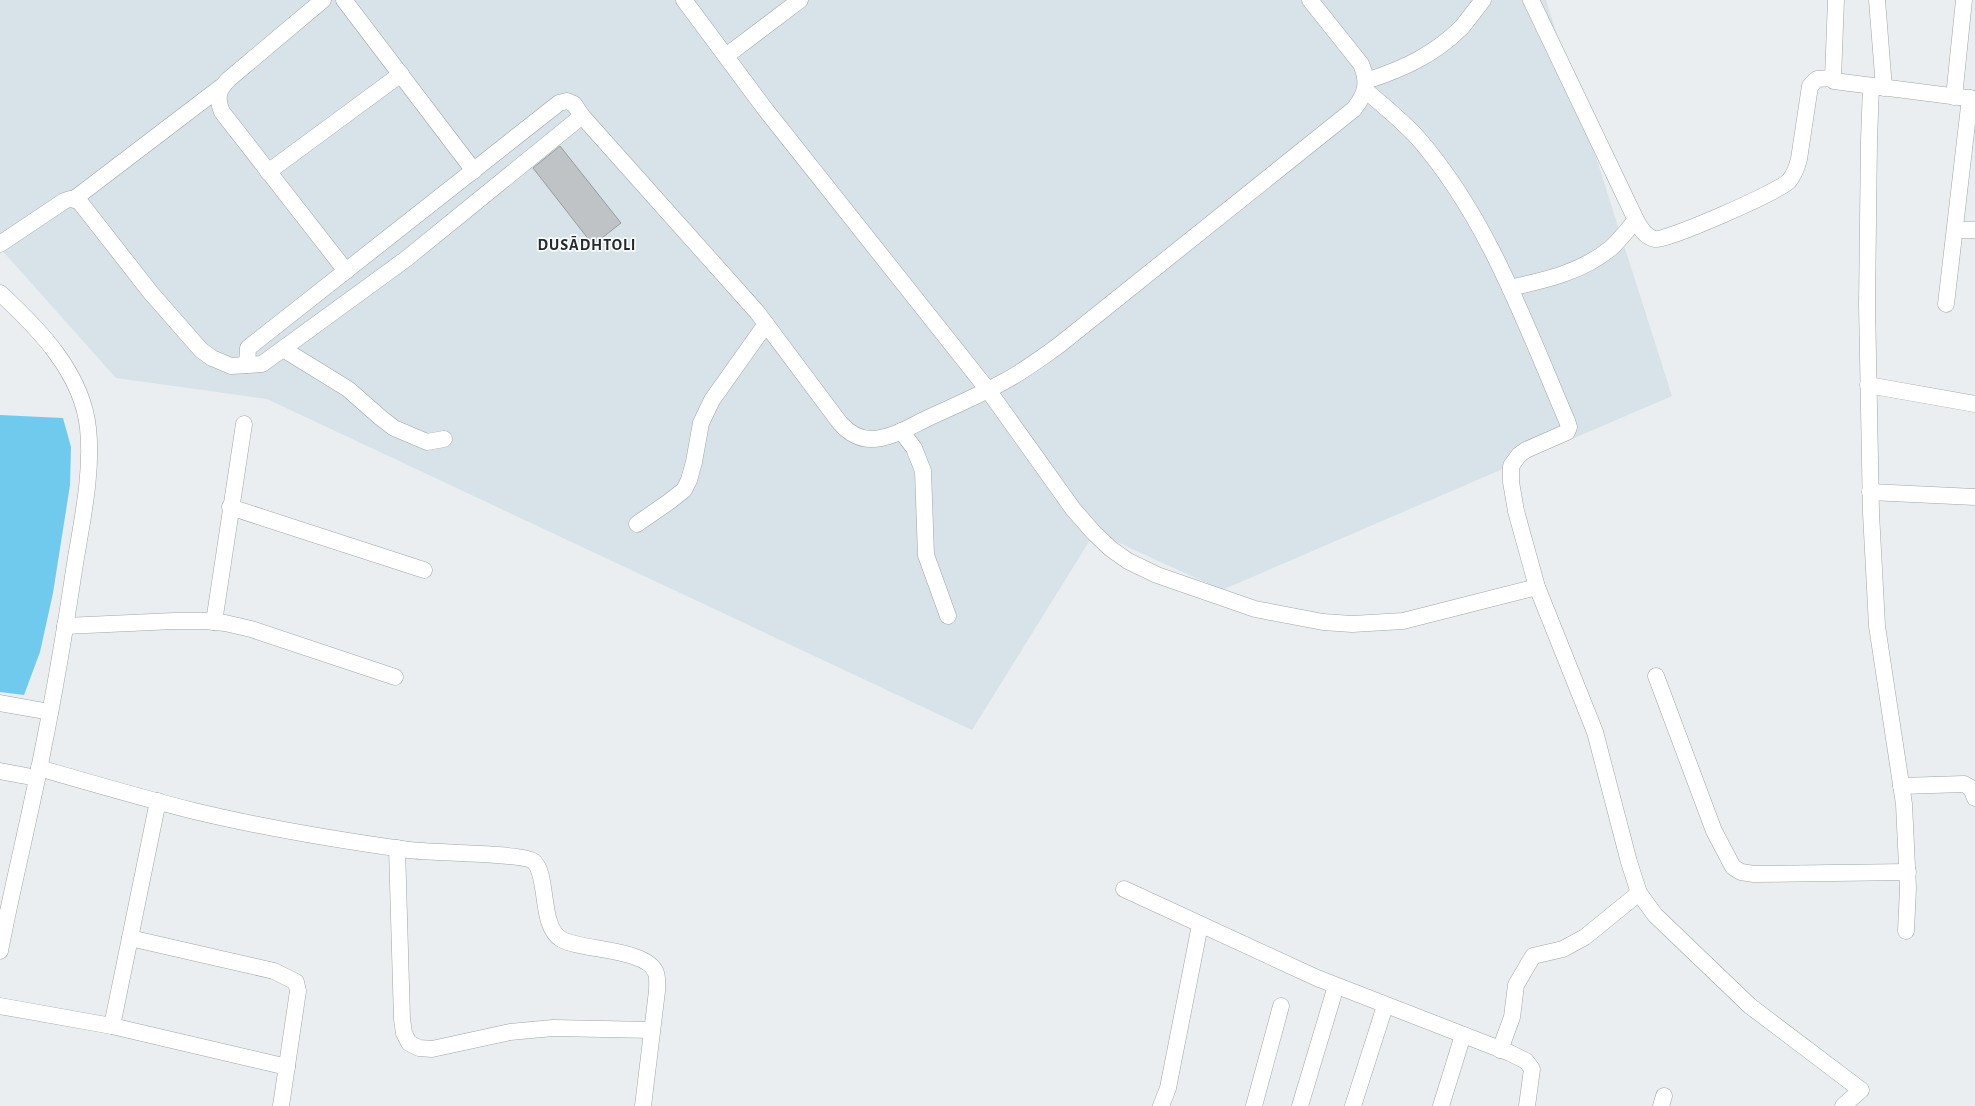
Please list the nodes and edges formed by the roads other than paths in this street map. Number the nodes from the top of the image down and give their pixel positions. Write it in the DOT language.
graph roads {
  1 [pos="323,0"];
  2 [pos="344,0"];
  3 [pos="684,0"];
  4 [pos="800,0"];
  5 [pos="1310,0"];
  6 [pos="1483,0"];
  7 [pos="1531,0"];
  8 [pos="1836,0"];
  9 [pos="1877,0"];
  10 [pos="1964,0"];
  11 [pos="726,56"];
  12 [pos="400,74"];
  13 [pos="1833,78"];
  14 [pos="1366,85"];
  15 [pos="221,87"];
  16 [pos="1878,87"];
  17 [pos="1954,97"];
  18 [pos="1972,98"];
  19 [pos="582,116"];
  20 [pos="474,171"];
  21 [pos="268,172"];
  22 [pos="74,199"];
  23 [pos="1636,220"];
  24 [pos="1956,230"];
  25 [pos="1975,230"];
  26 [pos="0,244"];
  27 [pos="346,271"];
  28 [pos="1510,288"];
  29 [pos="1,295"];
  30 [pos="1946,304"];
  31 [pos="766,324"];
  32 [pos="283,349"];
  33 [pos="247,365"];
  34 [pos="1868,385"];
  35 [pos="988,390"];
  36 [pos="1975,404"];
  37 [pos="244,424"];
  38 [pos="901,431"];
  39 [pos="444,439"];
  40 [pos="1870,492"];
  41 [pos="1975,496"];
  42 [pos="230,507"];
  43 [pos="637,524"];
  44 [pos="424,570"];
  45 [pos="1537,587"];
  46 [pos="948,616"];
  47 [pos="214,622"];
  48 [pos="65,626"];
  49 [pos="1656,676"];
  50 [pos="395,677"];
  51 [pos="0,703"];
  52 [pos="50,712"];
  53 [pos="0,771"];
  54 [pos="38,773"];
  55 [pos="1901,786"];
  56 [pos="1975,798"];
  57 [pos="158,801"];
  58 [pos="398,848"];
  59 [pos="1908,872"];
  60 [pos="1124,889"];
  61 [pos="1639,893"];
  62 [pos="1200,924"];
  63 [pos="1906,931"];
  64 [pos="130,938"];
  65 [pos="0,951"];
  66 [pos="1336,986"];
  67 [pos="0,1006"];
  68 [pos="1281,1006"];
  69 [pos="1385,1006"];
  70 [pos="112,1026"];
  71 [pos="652,1030"];
  72 [pos="1463,1035"];
  73 [pos="1500,1050"];
  74 [pos="287,1067"];
  75 [pos="281,1106"];
  76 [pos="643,1106"];
  77 [pos="1160,1106"];
  78 [pos="1254,1106"];
  79 [pos="1300,1106"];
  80 [pos="1353,1106"];
  81 [pos="1441,1106"];
  82 [pos="1527,1106"];
  83 [pos="1844,1106"];
  1 -- 15 [label="street"];
  2 -- 12 [label="street"];
  3 -- 11 [label="street"];
  4 -- 11 [label="street"];
  5 -- 14 [label="street"];
  6 -- 14 [label="street"];
  7 -- 23 [label="street"];
  8 -- 13 [label="street"];
  9 -- 16 [label="street"];
  10 -- 17 [label="street"];
  11 -- 35 [label="street"];
  12 -- 20 [label="street"];
  12 -- 21 [label="street"];
  13 -- 16 [label="street"];
  13 -- 23 [label="street"];
  14 -- 28 [label="street"];
  14 -- 35 [label="street"];
  15 -- 21 [label="street"];
  15 -- 22 [label="street"];
  16 -- 17 [label="street"];
  16 -- 34 [label="street"];
  17 -- 18 [label="street"];
  18 -- 24 [label="street"];
  19 -- 20 [label="street"];
  19 -- 31 [label="street"];
  19 -- 32 [label="street"];
  20 -- 27 [label="street"];
  21 -- 27 [label="street"];
  22 -- 26 [label="street"];
  22 -- 33 [label="street"];
  23 -- 28 [label="street"];
  24 -- 25 [label="street"];
  24 -- 30 [label="street"];
  27 -- 33 [label="street"];
  28 -- 45 [label="street"];
  29 -- 48 [label="street"];
  31 -- 38 [label="street"];
  31 -- 43 [label="street"];
  32 -- 33 [label="street"];
  32 -- 39 [label="street"];
  34 -- 36 [label="street"];
  34 -- 40 [label="street"];
  35 -- 38 [label="street"];
  35 -- 45 [label="street"];
  37 -- 42 [label="street"];
  38 -- 46 [label="street"];
  40 -- 41 [label="street"];
  40 -- 55 [label="street"];
  42 -- 44 [label="street"];
  42 -- 47 [label="street"];
  45 -- 61 [label="street"];
  47 -- 48 [label="street"];
  47 -- 50 [label="street"];
  48 -- 52 [label="street"];
  49 -- 59 [label="street"];
  51 -- 52 [label="street"];
  52 -- 54 [label="street"];
  53 -- 54 [label="street"];
  54 -- 57 [label="street"];
  54 -- 65 [label="street"];
  55 -- 56 [label="street"];
  55 -- 59 [label="street"];
  57 -- 58 [label="street"];
  57 -- 64 [label="street"];
  58 -- 71 [label="street"];
  58 -- 71 [label="street"];
  59 -- 63 [label="street"];
  60 -- 62 [label="street"];
  61 -- 73 [label="street"];
  61 -- 83 [label="street"];
  62 -- 66 [label="street"];
  62 -- 77 [label="street"];
  64 -- 70 [label="street"];
  64 -- 74 [label="street"];
  66 -- 69 [label="street"];
  66 -- 79 [label="street"];
  67 -- 70 [label="street"];
  68 -- 78 [label="street"];
  69 -- 72 [label="street"];
  69 -- 80 [label="street"];
  70 -- 74 [label="street"];
  71 -- 76 [label="street"];
  72 -- 73 [label="street"];
  72 -- 81 [label="street"];
  73 -- 82 [label="street"];
  74 -- 75 [label="street"];
}
